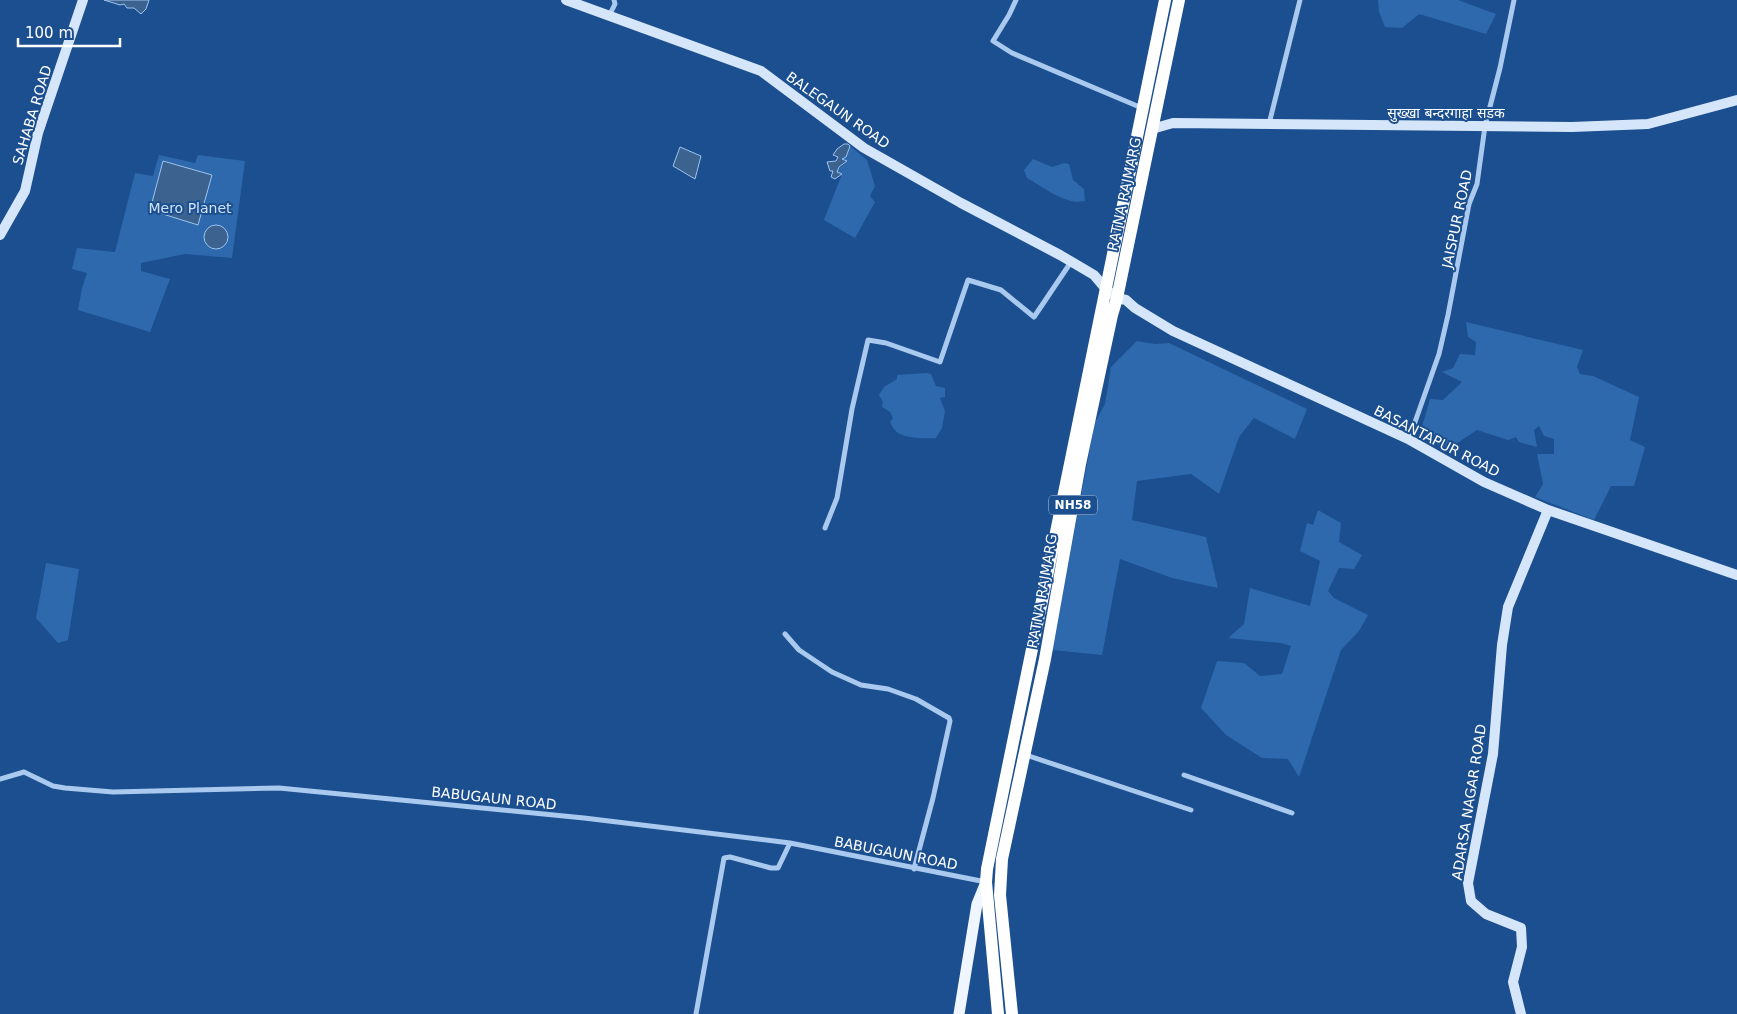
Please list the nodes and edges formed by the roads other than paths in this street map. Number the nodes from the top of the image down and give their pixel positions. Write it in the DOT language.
graph roads {
  1 [pos="83,0"];
  2 [pos="566,0"];
  3 [pos="614,0"];
  4 [pos="1016,0"];
  5 [pos="1165,0"];
  6 [pos="1179,0"];
  7 [pos="1300,0"];
  8 [pos="1514,0"];
  9 [pos="609,16"];
  10 [pos="1737,100"];
  11 [pos="1142,108"];
  12 [pos="1269,124"];
  13 [pos="1485,126"];
  14 [pos="1152,129"];
  15 [pos="0,235"];
  16 [pos="1071,262"];
  17 [pos="1111,293"];
  18 [pos="1408,439"];
  19 [pos="1548,510"];
  20 [pos="825,528"];
  21 [pos="1737,575"];
  22 [pos="785,634"];
  23 [pos="1024,759"];
  24 [pos="1184,776"];
  25 [pos="0,779"];
  26 [pos="1190,810"];
  27 [pos="1292,813"];
  28 [pos="790,843"];
  29 [pos="914,869"];
  30 [pos="986,882"];
  31 [pos="696,1014"];
  32 [pos="959,1014"];
  33 [pos="998,1014"];
  34 [pos="1012,1014"];
  35 [pos="1521,1014"];
  1 -- 15 [label="street, SAHABA ROAD"];
  2 -- 9 [label="street, BALEGAUN ROAD"];
  3 -- 9 [label="street"];
  4 -- 11 [label="street"];
  5 -- 11 [label="highway, RATNA RAJMARG / NH58"];
  6 -- 14 [label="highway, RATNA RAJMARG / NH58"];
  7 -- 12 [label="street"];
  8 -- 13 [label="street, JAISPUR ROAD"];
  9 -- 16 [label="street, BALEGAUN ROAD"];
  10 -- 13 [label="street, सुख्खा बन्दरगाहा सडक"];
  11 -- 17 [label="highway, RATNA RAJMARG / NH58"];
  12 -- 13 [label="street, सुख्खा बन्दरगाहा सडक"];
  12 -- 14 [label="street, सुख्खा बन्दरगाहा सडक"];
  13 -- 18 [label="street, JAISPUR ROAD"];
  14 -- 17 [label="highway, RATNA RAJMARG / NH58"];
  16 -- 17 [label="street, BALEGAUN ROAD"];
  16 -- 20 [label="street"];
  17 -- 18 [label="street, BASANTAPUR ROAD"];
  17 -- 23 [label="highway, RATNA RAJMARG / NH58"];
  17 -- 30 [label="highway, RATNA RAJMARG / NH58"];
  18 -- 19 [label="street, BASANTAPUR ROAD"];
  19 -- 21 [label="street, BASANTAPUR ROAD"];
  19 -- 35 [label="street, ADARSA NAGAR ROAD"];
  22 -- 29 [label="street"];
  23 -- 26 [label="street"];
  23 -- 34 [label="highway, RATNA RAJMARG / NH58"];
  24 -- 27 [label="street"];
  25 -- 28 [label="street, BABUGAUN ROAD"];
  28 -- 29 [label="street, BABUGAUN ROAD"];
  28 -- 31 [label="street"];
  29 -- 30 [label="street, BABUGAUN ROAD"];
  30 -- 32 [label="main road"];
  30 -- 33 [label="highway, RATNA RAJMARG / NH58"];
}
